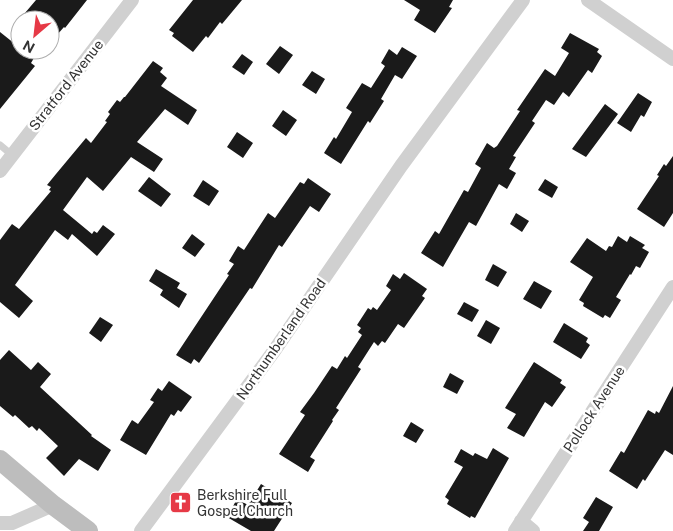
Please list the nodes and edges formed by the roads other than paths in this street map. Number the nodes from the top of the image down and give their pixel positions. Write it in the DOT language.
graph roads {
  1 [pos="132,0"];
  2 [pos="523,0"];
  3 [pos="588,0"];
  4 [pos="673,59"];
  5 [pos="0,145"];
  6 [pos="12,155"];
  7 [pos="0,171"];
  8 [pos="673,287"];
  9 [pos="0,460"];
  10 [pos="52,505"];
  11 [pos="0,523"];
  12 [pos="518,526"];
  13 [pos="88,531"];
  14 [pos="141,531"];
  15 [pos="533,531"];
  1 -- 6 [label="street, Stratford Avenue"];
  2 -- 14 [label="street, Northumberland Road"];
  3 -- 4 [label="street"];
  5 -- 6 [label="lane"];
  6 -- 7 [label="street, Stratford Avenue"];
  8 -- 12 [label="street, Pollock Avenue"];
  9 -- 10 [label="street"];
  10 -- 11 [label="street"];
  10 -- 13 [label="street"];
  12 -- 15 [label="street"];
}
